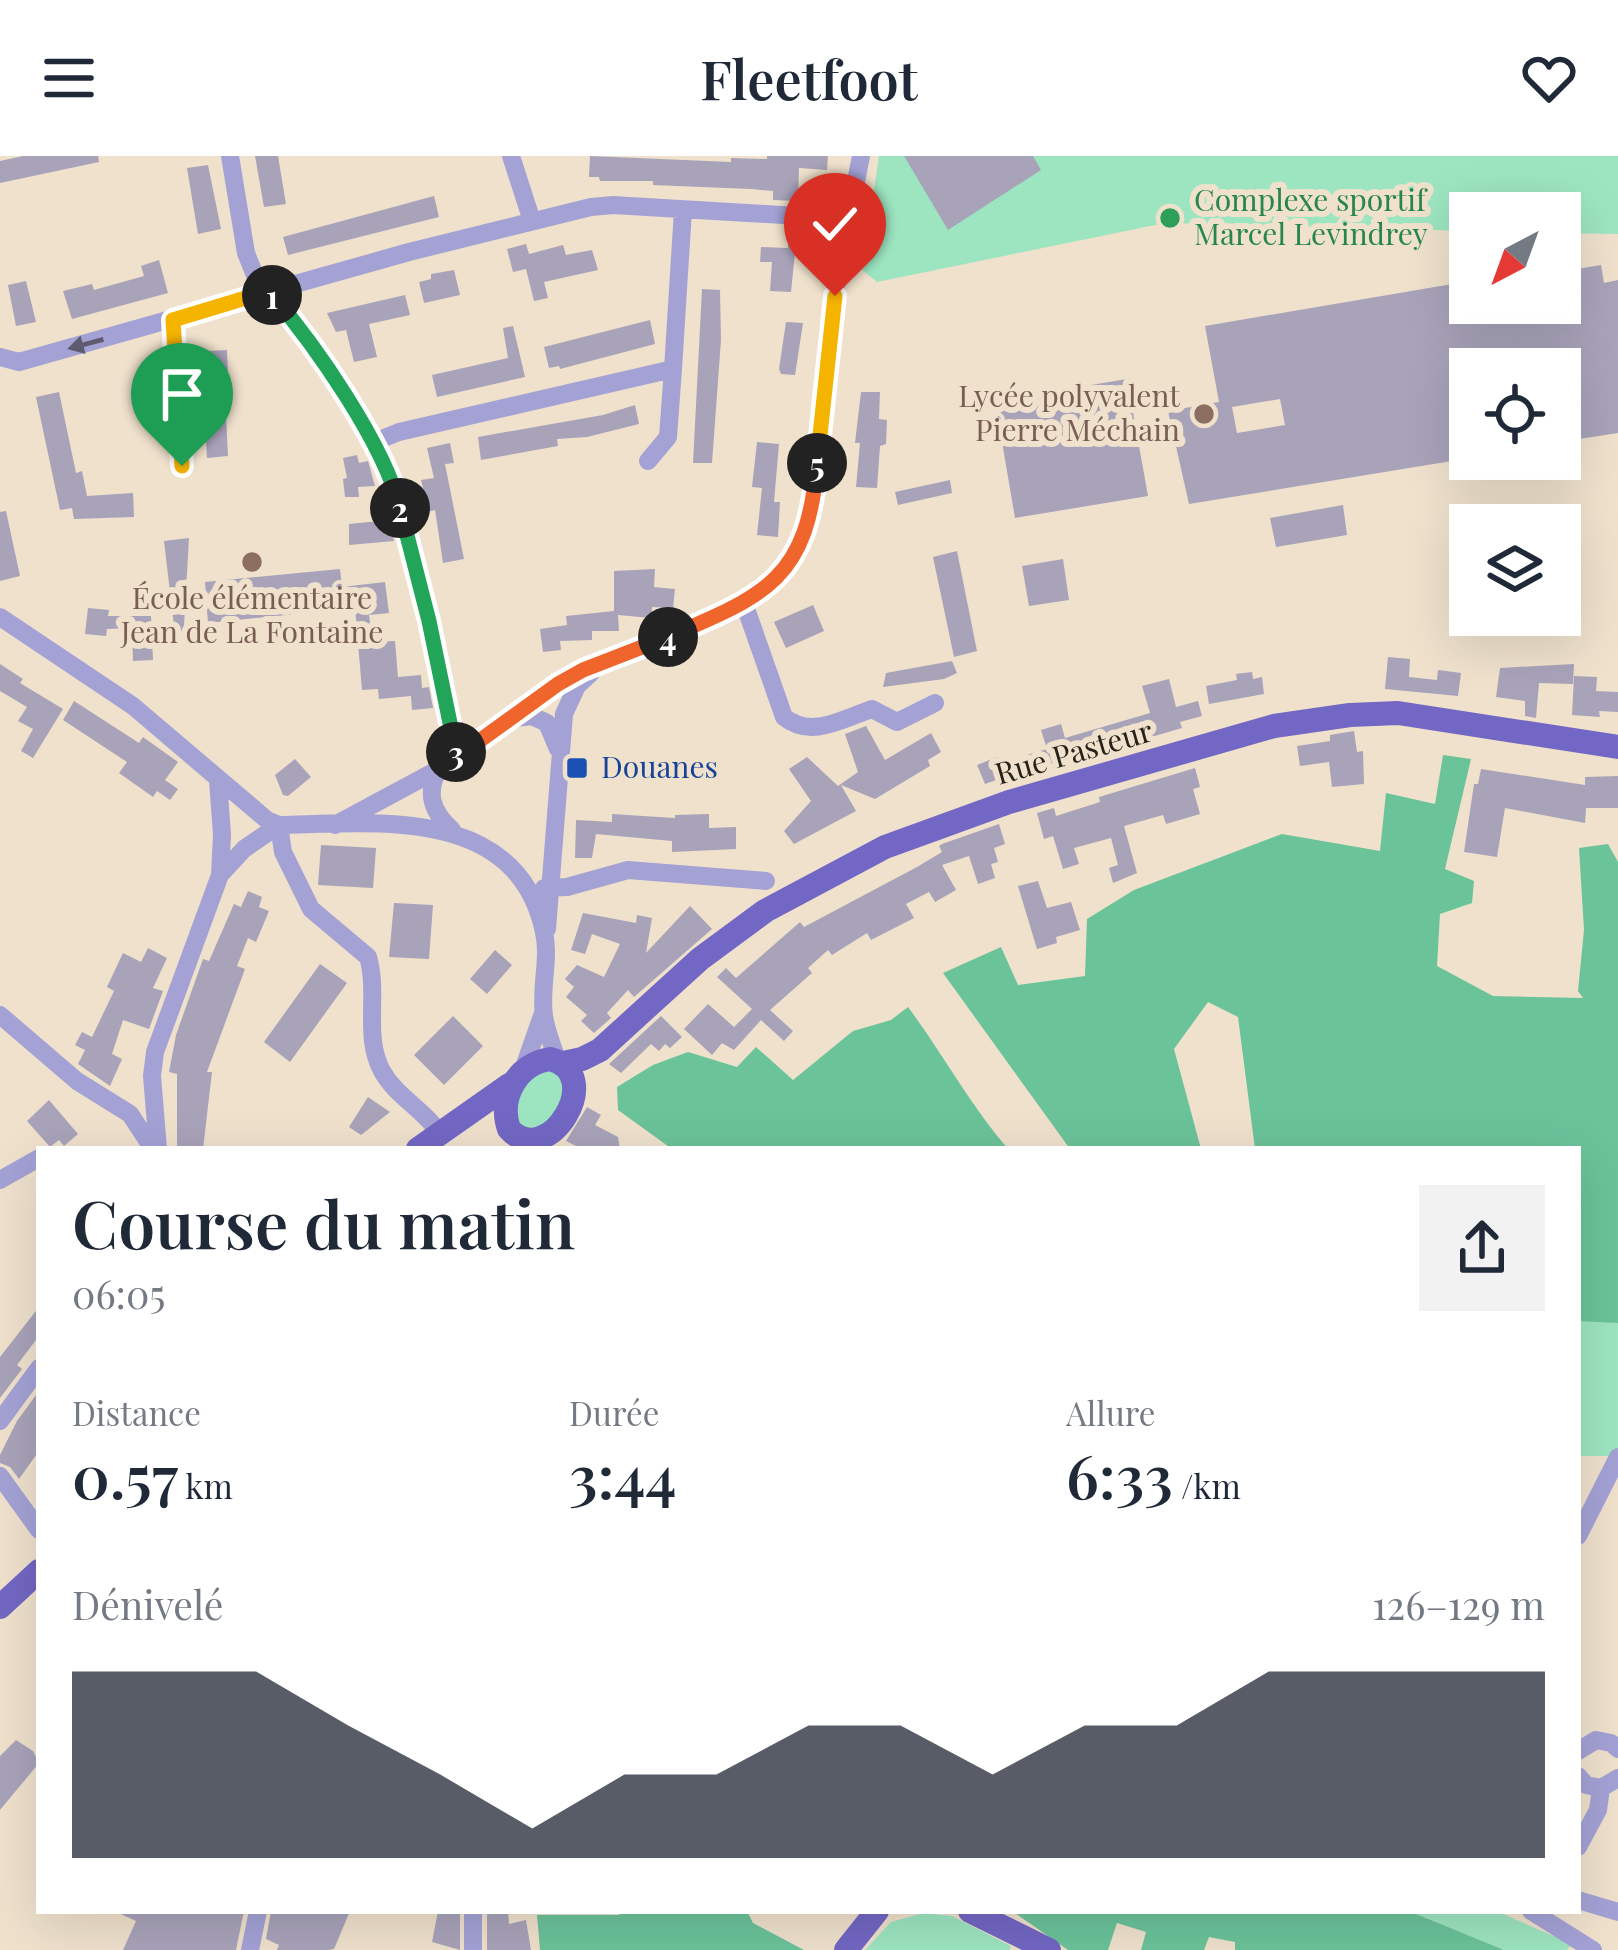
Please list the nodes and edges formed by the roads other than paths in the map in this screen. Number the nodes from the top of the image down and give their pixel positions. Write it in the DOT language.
graph roads {
  1 [pos="230,156"];
  2 [pos="511,156"];
  3 [pos="861,156"];
  4 [pos="682,210"];
  5 [pos="849,219"];
  6 [pos="532,220"];
  7 [pos="269,291"];
  8 [pos="173,320"];
  9 [pos="0,357"];
  10 [pos="673,369"];
  11 [pos="374,442"];
  12 [pos="648,461"];
  13 [pos="182,466"];
  14 [pos="744,603"];
  15 [pos="0,616"];
  16 [pos="604,665"];
  17 [pos="935,703"];
  18 [pos="511,719"];
  19 [pos="1618,747"];
  20 [pos="457,757"];
  21 [pos="560,759"];
  22 [pos="439,769"];
  23 [pos="218,779"];
  24 [pos="278,825"];
  25 [pos="335,825"];
  26 [pos="452,830"];
  27 [pos="220,874"];
  28 [pos="766,881"];
  29 [pos="527,888"];
  30 [pos="553,888"];
  31 [pos="546,940"];
  32 [pos="543,1013"];
  33 [pos="0,1015"];
  34 [pos="611,1041"];
  35 [pos="560,1062"];
  36 [pos="519,1076"];
  37 [pos="576,1094"];
  38 [pos="441,1135"];
  39 [pos="513,1135"];
  40 [pos="550,1141"];
  41 [pos="154,1146"];
  42 [pos="156,1146"];
  43 [pos="423,1146"];
  44 [pos="36,1160"];
  45 [pos="0,1180"];
  46 [pos="36,1372"];
  47 [pos="0,1421"];
  48 [pos="1618,1457"];
  49 [pos="0,1476"];
  50 [pos="36,1526"];
  51 [pos="1581,1530"];
  52 [pos="36,1574"];
  53 [pos="0,1606"];
  54 [pos="1581,1749"];
  55 [pos="1618,1749"];
  56 [pos="1581,1779"];
  57 [pos="1609,1783"];
  58 [pos="1581,1841"];
  59 [pos="1581,1901"];
  60 [pos="1618,1912"];
  61 [pos="257,1914"];
  62 [pos="473,1914"];
  63 [pos="875,1914"];
  64 [pos="976,1914"];
  65 [pos="1536,1914"];
  66 [pos="250,1950"];
  67 [pos="473,1950"];
  68 [pos="846,1950"];
  69 [pos="1049,1950"];
  70 [pos="1593,1950"];
  1 -- 7 [label="street"];
  2 -- 6 [label="street"];
  3 -- 5 [label="street"];
  4 -- 5 [label="street"];
  4 -- 6 [label="street"];
  4 -- 10 [label="street"];
  5 -- 14 [label="street"];
  6 -- 7 [label="street"];
  7 -- 8 [label="street"];
  7 -- 11 [label="street"];
  8 -- 9 [label="street, one-way"];
  8 -- 13 [label="street"];
  10 -- 11 [label="street"];
  10 -- 12 [label="street"];
  11 -- 20 [label="street"];
  14 -- 16 [label="street"];
  14 -- 17 [label="street"];
  15 -- 23 [label="street"];
  16 -- 18 [label="street"];
  16 -- 21 [label="street"];
  18 -- 20 [label="street"];
  18 -- 21 [label="street"];
  19 -- 34 [label="main road, Rue Pasteur"];
  20 -- 22 [label="street"];
  21 -- 30 [label="street"];
  22 -- 25 [label="street"];
  22 -- 26 [label="street"];
  23 -- 24 [label="street"];
  23 -- 27 [label="street"];
  24 -- 25 [label="street"];
  24 -- 27 [label="street"];
  24 -- 38 [label="street"];
  25 -- 26 [label="street"];
  26 -- 29 [label="street"];
  27 -- 42 [label="street"];
  28 -- 30 [label="street"];
  29 -- 30 [label="street"];
  29 -- 31 [label="street"];
  30 -- 31 [label="street"];
  31 -- 32 [label="street"];
  32 -- 35 [label="street"];
  32 -- 36 [label="street"];
  33 -- 41 [label="street"];
  34 -- 35 [label="main road, Rue Pasteur"];
  34 -- 37 [label="main road, Rue Pasteur"];
  35 -- 36 [label="main road"];
  35 -- 37 [label="main road"];
  36 -- 38 [label="main road"];
  36 -- 39 [label="main road"];
  37 -- 40 [label="main road"];
  38 -- 39 [label="main road"];
  38 -- 43 [label="main road"];
  39 -- 40 [label="main road"];
  44 -- 45 [label="street"];
  46 -- 47 [label="street"];
  48 -- 51 [label="street"];
  49 -- 50 [label="street"];
  52 -- 53 [label="main road"];
  54 -- 55 [label="street"];
  56 -- 57 [label="street"];
  57 -- 58 [label="street"];
  59 -- 60 [label="street"];
  61 -- 66 [label="street"];
  62 -- 67 [label="street"];
  63 -- 68 [label="main road"];
  64 -- 69 [label="main road"];
  65 -- 70 [label="street"];
}
